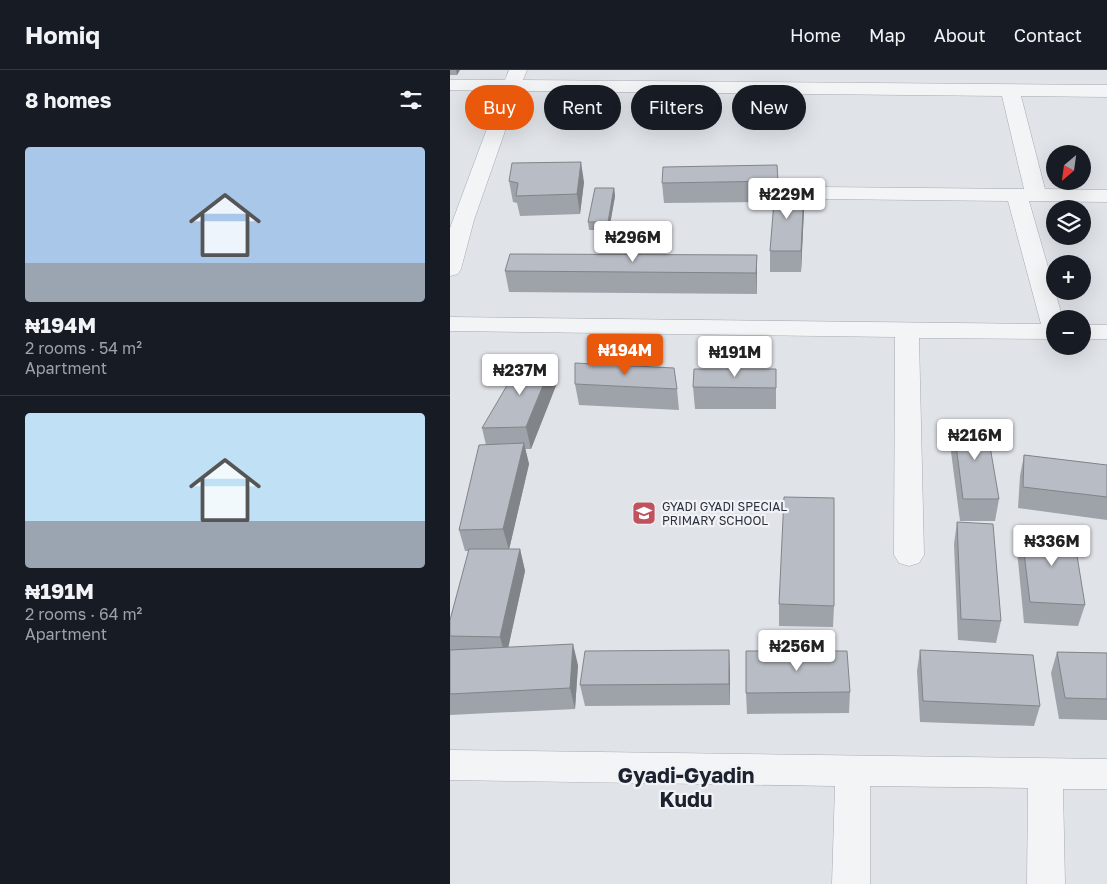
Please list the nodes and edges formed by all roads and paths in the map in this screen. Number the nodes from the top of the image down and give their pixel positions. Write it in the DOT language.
graph roads {
  1 [pos="1045,70"];
  2 [pos="515,78"];
  3 [pos="704,79"];
  4 [pos="450,85"];
  5 [pos="1010,90"];
  6 [pos="1052,91"];
  7 [pos="1107,91"];
  8 [pos="822,192"];
  9 [pos="1026,194"];
  10 [pos="1107,196"];
  11 [pos="456,220"];
  12 [pos="450,269"];
  13 [pos="1050,310"];
  14 [pos="450,324"];
  15 [pos="907,330"];
  16 [pos="1046,332"];
  17 [pos="1091,332"];
  18 [pos="1107,332"];
  19 [pos="909,555"];
  20 [pos="450,765"];
  21 [pos="853,771"];
  22 [pos="1045,773"];
  23 [pos="1107,774"];
  24 [pos="850,884"];
  25 [pos="1046,884"];
  1 -- 6 [label="street"];
  2 -- 3 [label="street"];
  2 -- 4 [label="street"];
  2 -- 11 [label="street"];
  3 -- 5 [label="street"];
  5 -- 6 [label="street"];
  5 -- 9 [label="street"];
  6 -- 7 [label="street"];
  8 -- 9 [label="street"];
  9 -- 10 [label="street"];
  9 -- 13 [label="street"];
  11 -- 12 [label="street"];
  14 -- 15 [label="street"];
  15 -- 16 [label="street"];
  15 -- 19 [label="street"];
  17 -- 18 [label="street"];
  20 -- 21 [label="street"];
  21 -- 22 [label="street"];
  21 -- 24 [label="street"];
  22 -- 23 [label="street"];
  22 -- 25 [label="street"];
}
